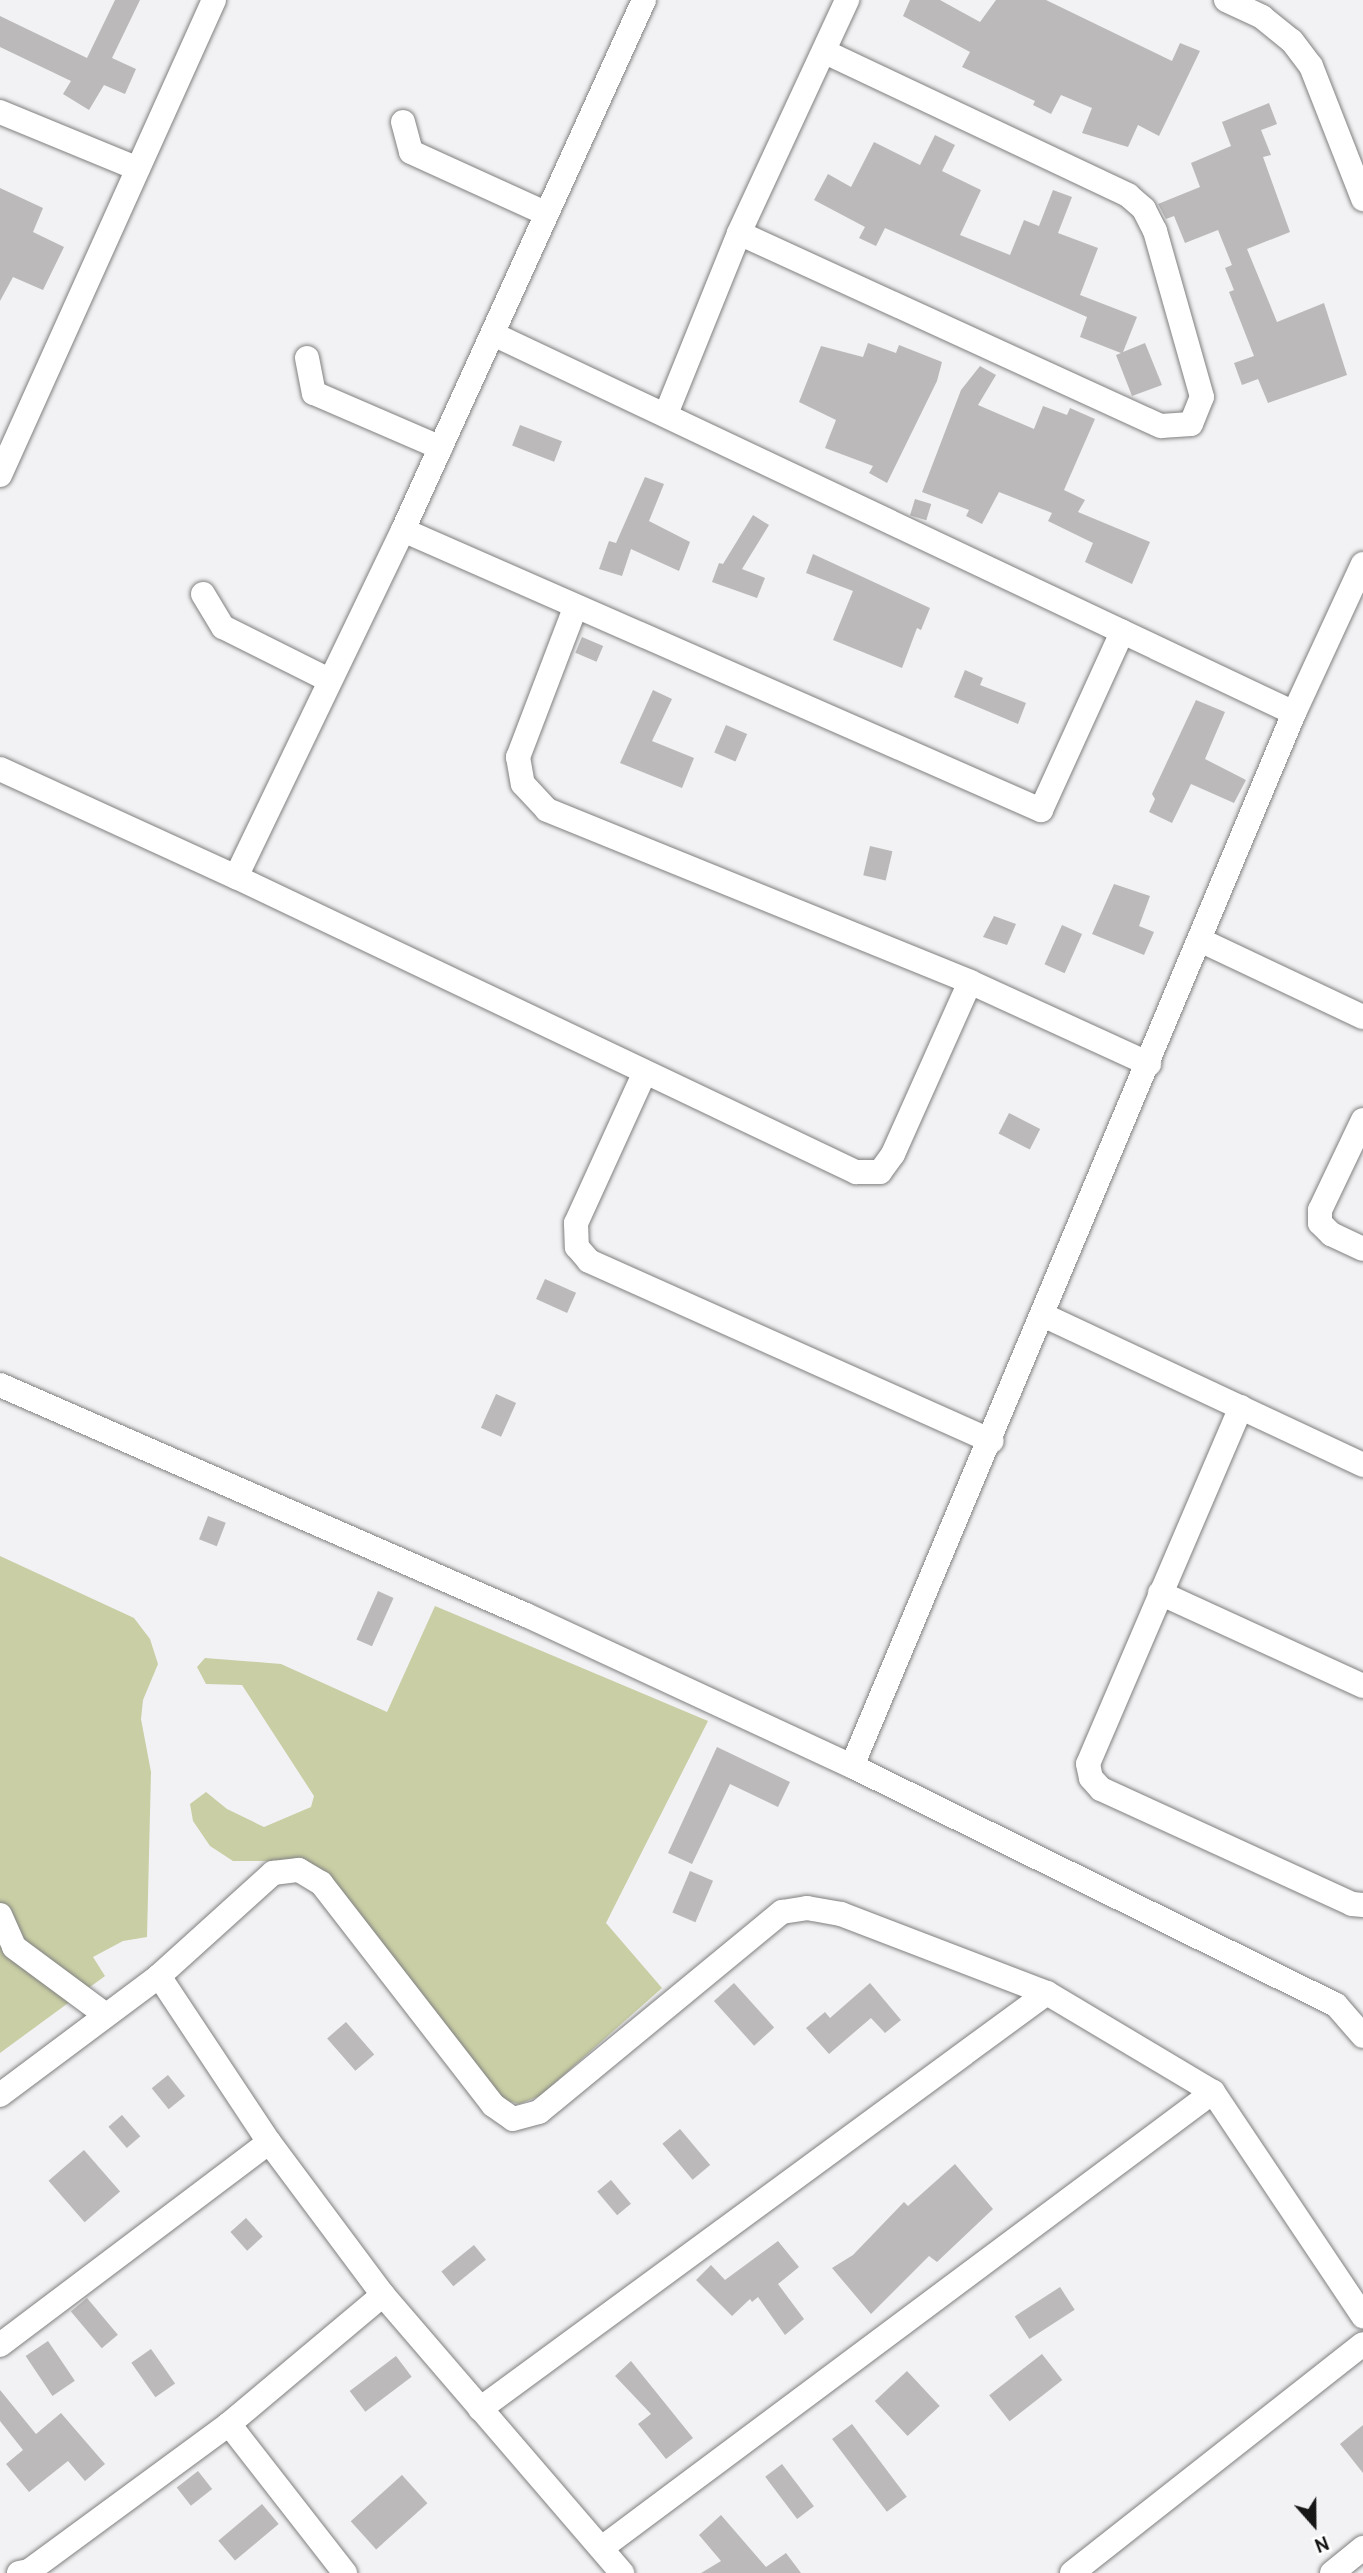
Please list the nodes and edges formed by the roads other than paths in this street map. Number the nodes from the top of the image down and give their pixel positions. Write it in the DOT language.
graph roads {
  1 [pos="215,0"];
  2 [pos="644,0"];
  3 [pos="847,0"];
  4 [pos="1226,0"];
  5 [pos="824,51"];
  6 [pos="0,112"];
  7 [pos="403,122"];
  8 [pos="138,169"];
  9 [pos="1363,199"];
  10 [pos="547,214"];
  11 [pos="739,233"];
  12 [pos="493,334"];
  13 [pos="307,358"];
  14 [pos="666,414"];
  15 [pos="441,448"];
  16 [pos="0,475"];
  17 [pos="404,530"];
  18 [pos="1363,564"];
  19 [pos="203,594"];
  20 [pos="575,607"];
  21 [pos="1122,632"];
  22 [pos="329,680"];
  23 [pos="1294,713"];
  24 [pos="0,769"];
  25 [pos="236,877"];
  26 [pos="1200,940"];
  27 [pos="970,982"];
  28 [pos="1363,1017"];
  29 [pos="1149,1064"];
  30 [pos="644,1074"];
  31 [pos="1363,1121"];
  32 [pos="1363,1249"];
  33 [pos="1045,1317"];
  34 [pos="0,1385"];
  35 [pos="1241,1407"];
  36 [pos="992,1441"];
  37 [pos="1363,1465"];
  38 [pos="1160,1593"];
  39 [pos="1363,1686"];
  40 [pos="852,1766"];
  41 [pos="1363,1905"];
  42 [pos="0,1915"];
  43 [pos="159,1976"];
  44 [pos="1047,1993"];
  45 [pos="106,2015"];
  46 [pos="1363,2036"];
  47 [pos="1213,2092"];
  48 [pos="0,2095"];
  49 [pos="269,2143"];
  50 [pos="383,2295"];
  51 [pos="1363,2316"];
  52 [pos="1363,2344"];
  53 [pos="0,2345"];
  54 [pos="480,2409"];
  55 [pos="229,2424"];
  56 [pos="603,2547"];
  57 [pos="1363,2548"];
  58 [pos="26,2572"];
  59 [pos="345,2573"];
  60 [pos="622,2573"];
  61 [pos="1072,2573"];
  62 [pos="1332,2573"];
  1 -- 8 [label="street"];
  2 -- 10 [label="street"];
  3 -- 5 [label="street"];
  4 -- 9 [label="street"];
  5 -- 11 [label="street"];
  5 -- 11 [label="street"];
  6 -- 8 [label="street"];
  7 -- 10 [label="street"];
  8 -- 16 [label="street"];
  10 -- 12 [label="street"];
  11 -- 14 [label="street"];
  12 -- 14 [label="street"];
  12 -- 15 [label="street"];
  13 -- 15 [label="street"];
  14 -- 21 [label="street"];
  15 -- 17 [label="street"];
  17 -- 20 [label="street"];
  17 -- 22 [label="street"];
  18 -- 23 [label="street"];
  19 -- 22 [label="street"];
  20 -- 21 [label="street"];
  20 -- 27 [label="street"];
  21 -- 23 [label="street"];
  22 -- 25 [label="street"];
  23 -- 26 [label="street"];
  24 -- 25 [label="street"];
  25 -- 30 [label="street"];
  26 -- 28 [label="street"];
  26 -- 29 [label="street"];
  27 -- 29 [label="street"];
  27 -- 30 [label="street"];
  29 -- 33 [label="street"];
  30 -- 36 [label="street"];
  31 -- 32 [label="street"];
  33 -- 35 [label="street"];
  33 -- 36 [label="street"];
  34 -- 40 [label="street"];
  35 -- 37 [label="street"];
  35 -- 38 [label="street"];
  36 -- 40 [label="street"];
  38 -- 39 [label="street"];
  38 -- 41 [label="street"];
  40 -- 46 [label="street"];
  42 -- 45 [label="street"];
  43 -- 44 [label="street"];
  43 -- 45 [label="street"];
  43 -- 49 [label="street"];
  44 -- 47 [label="street"];
  44 -- 54 [label="street"];
  45 -- 48 [label="street"];
  47 -- 51 [label="street"];
  47 -- 56 [label="street"];
  49 -- 50 [label="street"];
  49 -- 53 [label="street"];
  50 -- 54 [label="street"];
  50 -- 55 [label="street"];
  52 -- 61 [label="street"];
  54 -- 56 [label="street"];
  55 -- 58 [label="street"];
  55 -- 59 [label="street"];
  56 -- 60 [label="street"];
  57 -- 62 [label="street"];
}
